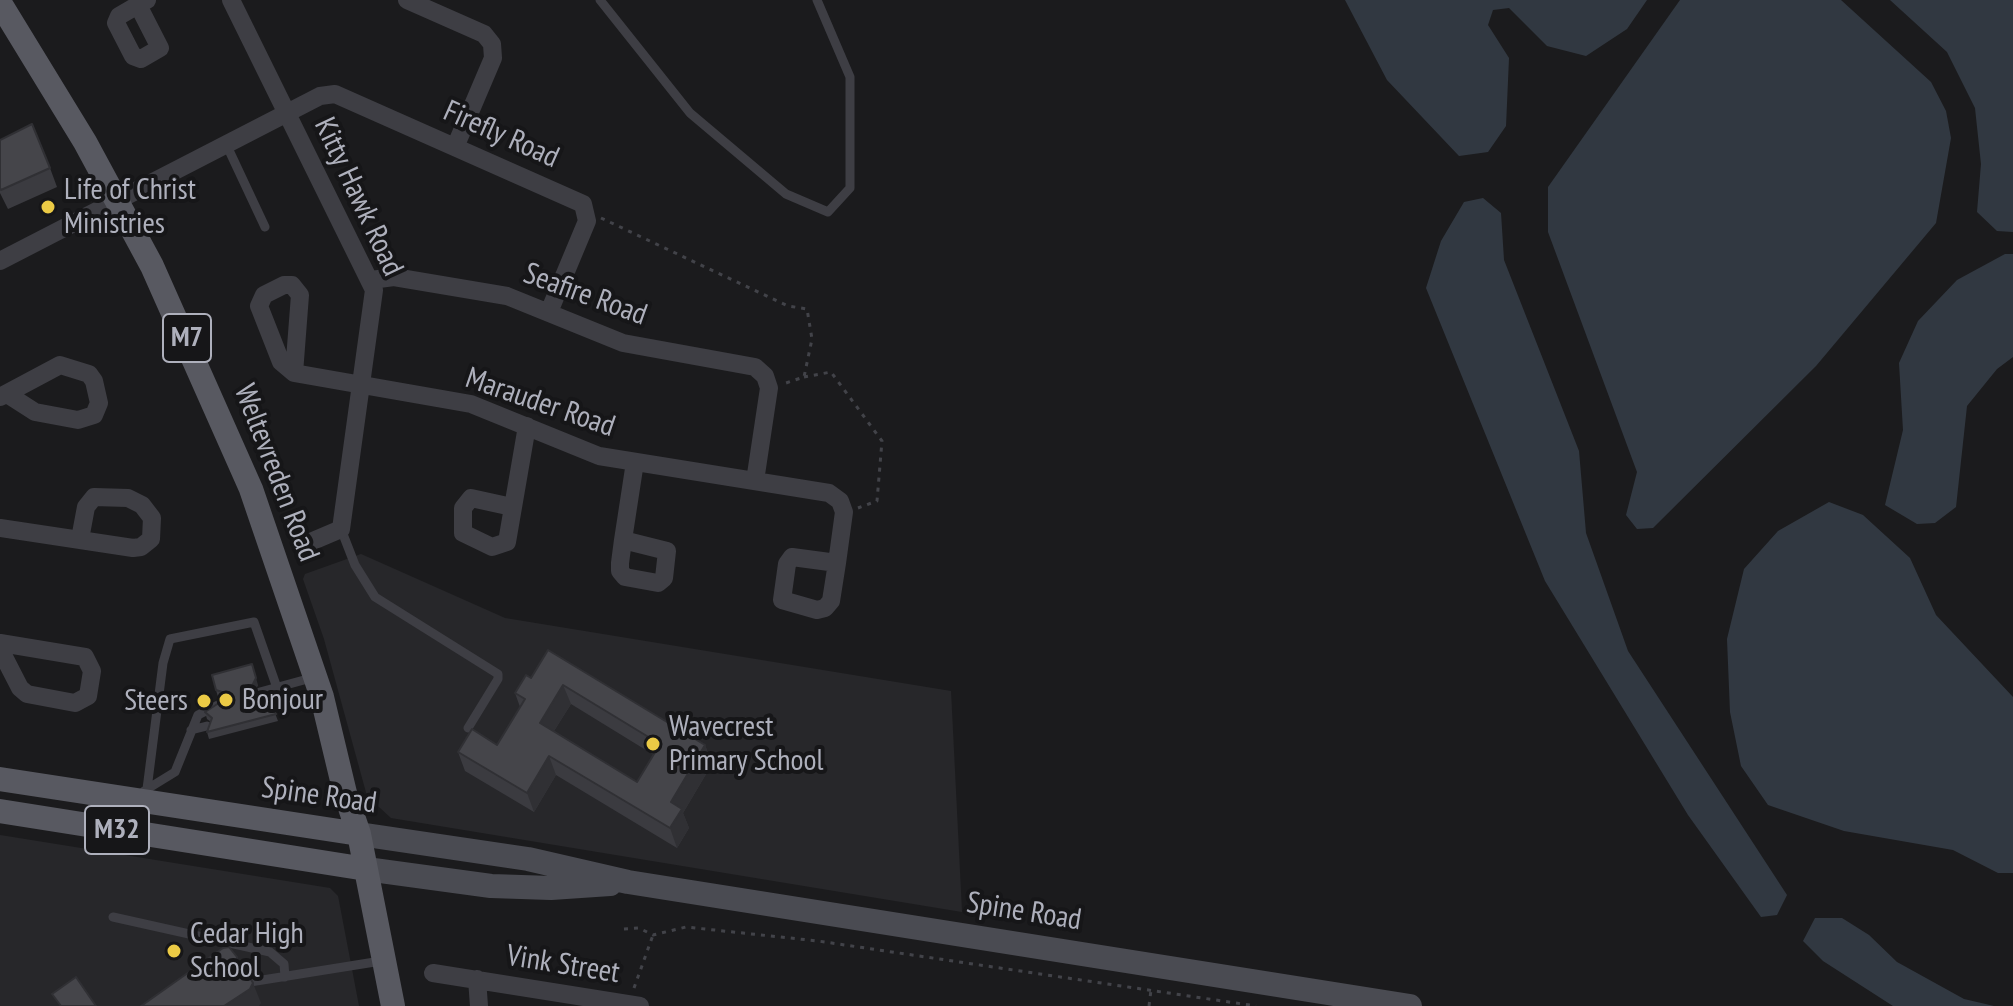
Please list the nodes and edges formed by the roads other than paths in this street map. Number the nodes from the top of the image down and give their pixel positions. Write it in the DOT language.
graph roads {
  1 [pos="231,0"];
  2 [pos="407,0"];
  3 [pos="600,0"];
  4 [pos="817,0"];
  5 [pos="0,3"];
  6 [pos="288,113"];
  7 [pos="456,145"];
  8 [pos="227,146"];
  9 [pos="118,203"];
  10 [pos="265,227"];
  11 [pos="0,261"];
  12 [pos="371,280"];
  13 [pos="549,312"];
  14 [pos="294,373"];
  15 [pos="362,387"];
  16 [pos="4,395"];
  17 [pos="527,426"];
  18 [pos="635,462"];
  19 [pos="755,481"];
  20 [pos="512,507"];
  21 [pos="0,528"];
  22 [pos="341,529"];
  23 [pos="80,539"];
  24 [pos="623,540"];
  25 [pos="301,546"];
  26 [pos="837,563"];
  27 [pos="0,646"];
  28 [pos="319,687"];
  29 [pos="278,688"];
  30 [pos="260,692"];
  31 [pos="220,704"];
  32 [pos="207,726"];
  33 [pos="468,728"];
  34 [pos="191,730"];
  35 [pos="0,779"];
  36 [pos="138,795"];
  37 [pos="0,811"];
  38 [pos="359,834"];
  39 [pos="366,869"];
  40 [pos="628,882"];
  41 [pos="113,917"];
  42 [pos="384,961"];
  43 [pos="433,973"];
  44 [pos="285,977"];
  45 [pos="477,979"];
  46 [pos="250,982"];
  47 [pos="1382,1004"];
  48 [pos="634,1005"];
  49 [pos="393,1006"];
  50 [pos="479,1006"];
  51 [pos="1410,1006"];
  1 -- 6 [label="street, Kitty Hawk Road"];
  2 -- 7 [label="street"];
  3 -- 4 [label="lane"];
  5 -- 9 [label="main road, Weltevreden Road / M7"];
  6 -- 7 [label="street, Firefly Road"];
  6 -- 8 [label="street, Firefly Road"];
  6 -- 12 [label="street, Kitty Hawk Road"];
  7 -- 13 [label="street, Firefly Road"];
  8 -- 9 [label="street, Firefly Road"];
  8 -- 10 [label="lane"];
  9 -- 11 [label="street, Firefly Road"];
  9 -- 28 [label="main road, Weltevreden Road / M7"];
  12 -- 13 [label="street, Seafire Road"];
  12 -- 15 [label="street, Kitty Hawk Road"];
  13 -- 19 [label="street, Seafire Road"];
  14 -- 15 [label="street, Marauder Road"];
  15 -- 17 [label="street, Marauder Road"];
  15 -- 22 [label="street, Kitty Hawk Road"];
  16 -- 16 [label="street"];
  17 -- 18 [label="street, Marauder Road"];
  17 -- 20 [label="street"];
  18 -- 19 [label="street, Marauder Road"];
  18 -- 24 [label="street"];
  19 -- 26 [label="street, Marauder Road"];
  21 -- 23 [label="street"];
  22 -- 25 [label="street"];
  22 -- 33 [label="lane"];
  27 -- 27 [label="street"];
  28 -- 29 [label="lane"];
  28 -- 29 [label="lane"];
  28 -- 38 [label="main road, Weltevreden Road / M7"];
  29 -- 30 [label="lane"];
  29 -- 36 [label="lane"];
  31 -- 34 [label="lane"];
  32 -- 34 [label="lane"];
  34 -- 36 [label="lane"];
  35 -- 36 [label="main road, Spine Road / M32"];
  36 -- 38 [label="main road, Spine Road / M32"];
  37 -- 39 [label="main road, Spine Road / M32"];
  38 -- 39 [label="main road, Weltevreden Road / M7"];
  38 -- 40 [label="main road, Spine Road / M32"];
  39 -- 40 [label="main road, Spine Road / M32"];
  39 -- 42 [label="main road, Weltevreden Road / M7"];
  40 -- 47 [label="main road, Spine Road / M32"];
  41 -- 44 [label="lane"];
  42 -- 44 [label="lane"];
  42 -- 49 [label="main road, Weltevreden Road / M7"];
  43 -- 45 [label="street, Vink Street"];
  44 -- 46 [label="lane"];
  45 -- 48 [label="street, Vink Street"];
  45 -- 50 [label="street"];
  47 -- 51 [label="main road, Spine Road / M32"];
}
